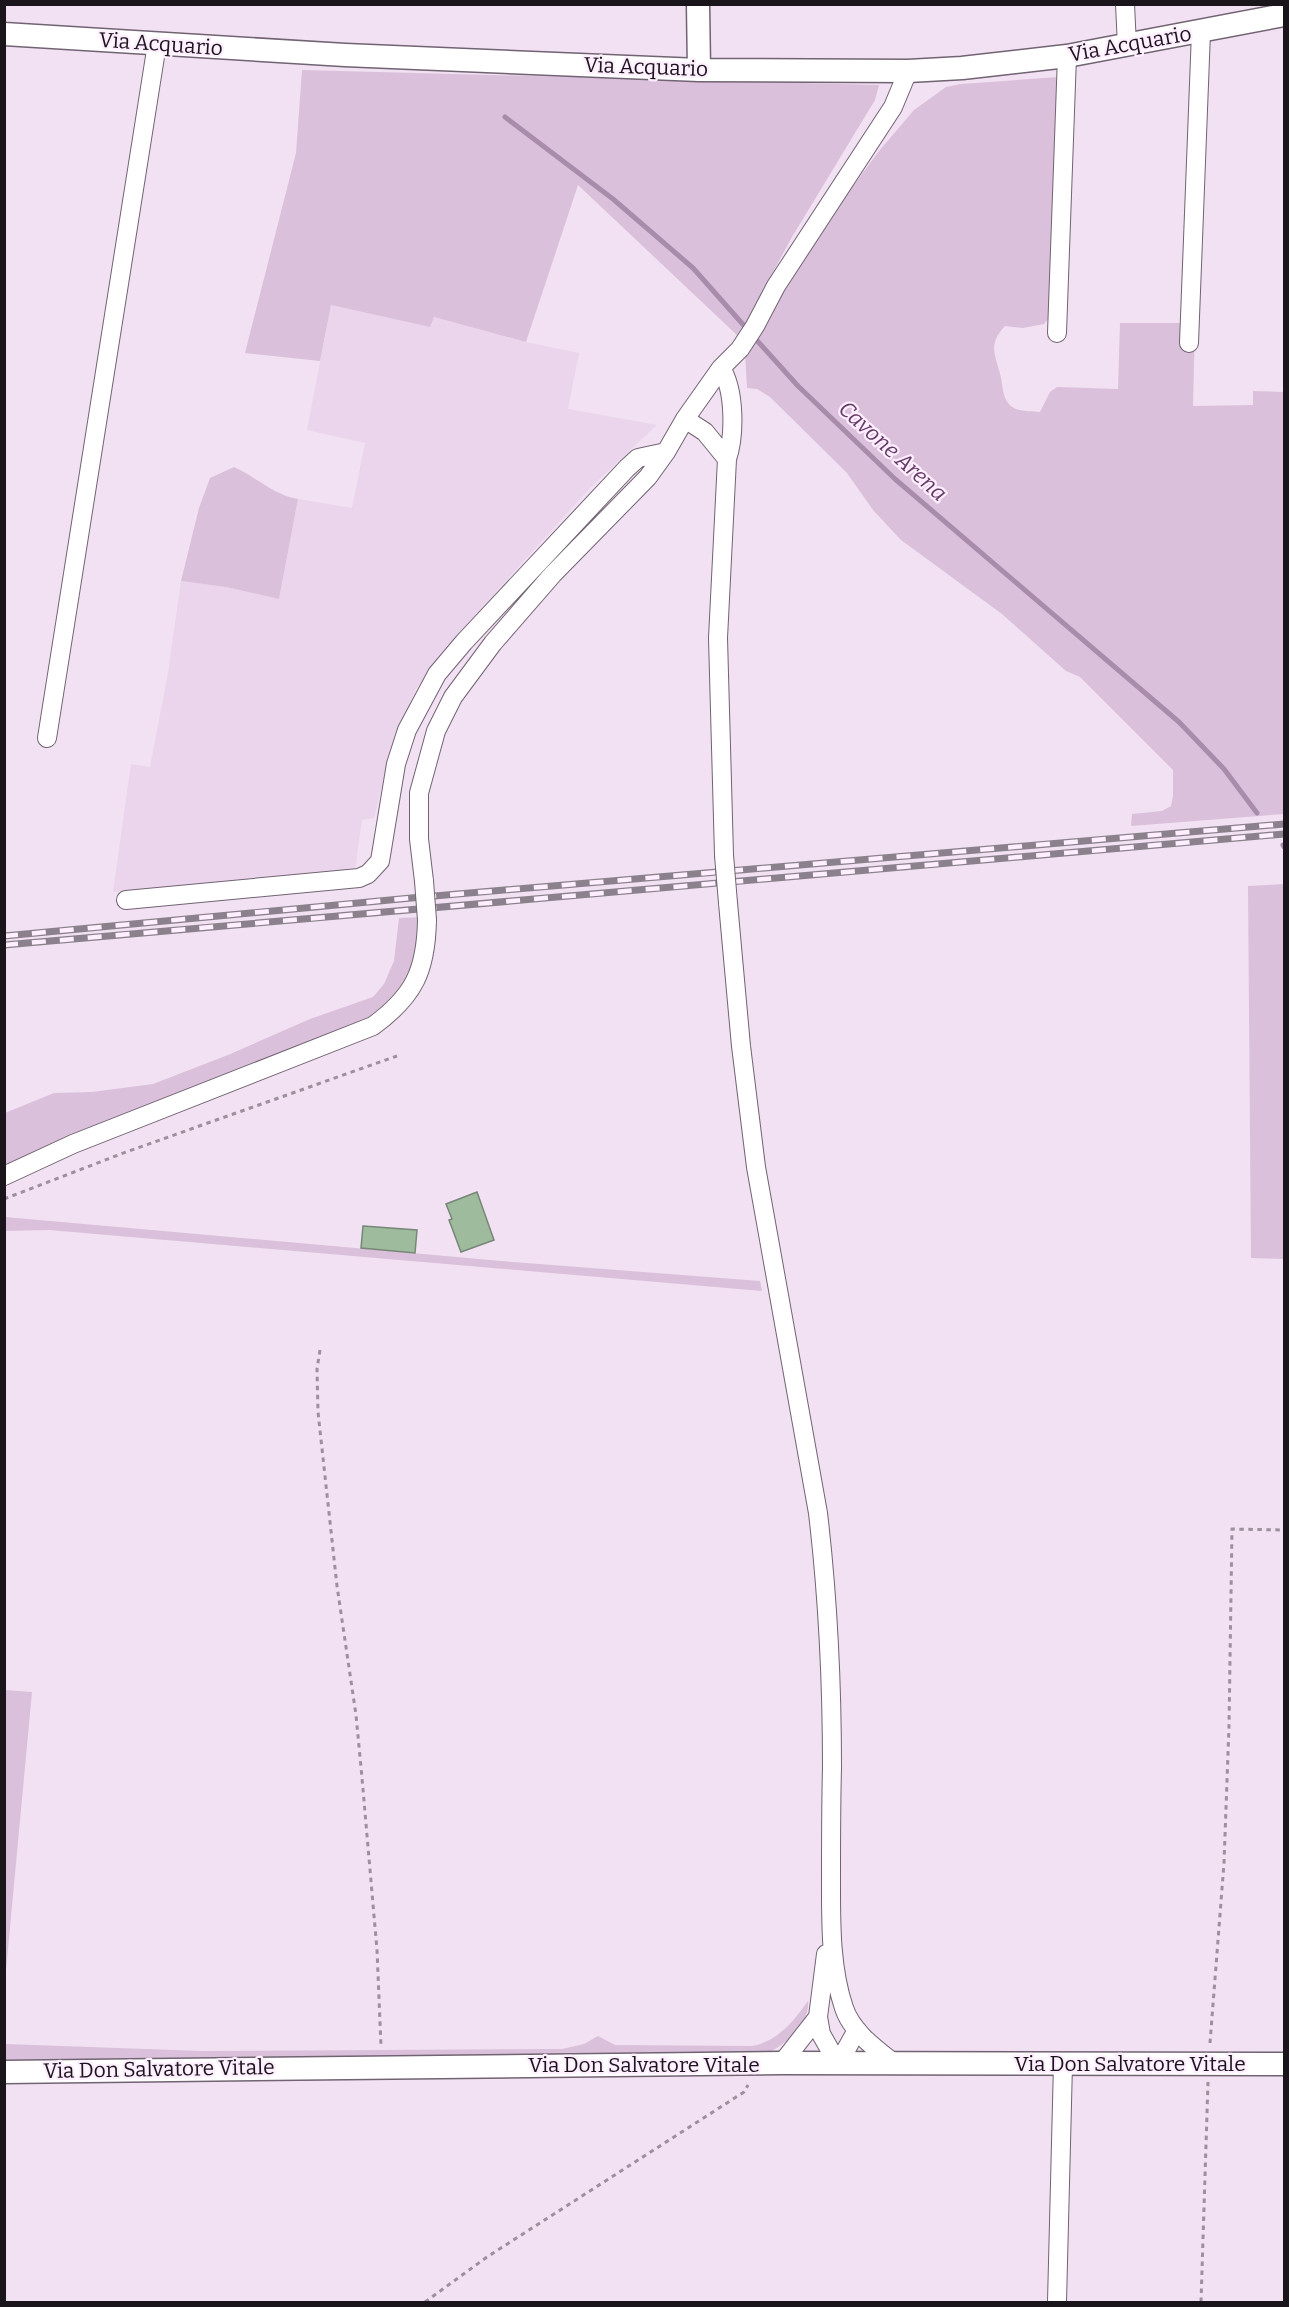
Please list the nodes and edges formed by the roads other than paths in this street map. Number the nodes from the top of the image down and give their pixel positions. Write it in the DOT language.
graph roads {
  1 [pos="699,4"];
  2 [pos="1125,4"];
  3 [pos="1284,15"];
  4 [pos="1201,32"];
  5 [pos="4,34"];
  6 [pos="157,44"];
  7 [pos="1127,46"];
  8 [pos="1066,56"];
  9 [pos="699,70"];
  10 [pos="908,71"];
  11 [pos="1057,333"];
  12 [pos="1190,343"];
  13 [pos="721,368"];
  14 [pos="685,419"];
  15 [pos="666,452"];
  16 [pos="727,459"];
  17 [pos="47,738"];
  18 [pos="126,900"];
  19 [pos="4,1176"];
  20 [pos="831,1923"];
  21 [pos="818,2017"];
  22 [pos="857,2030"];
  23 [pos="782,2063"];
  24 [pos="838,2064"];
  25 [pos="896,2064"];
  26 [pos="1063,2064"];
  27 [pos="1284,2064"];
  28 [pos="4,2072"];
  29 [pos="1057,2302"];
  1 -- 9 [label="street"];
  2 -- 7 [label="street"];
  3 -- 4 [label="street, Via Acquario"];
  4 -- 7 [label="street, Via Acquario"];
  4 -- 12 [label="street"];
  5 -- 6 [label="street, Via Acquario"];
  6 -- 9 [label="street, Via Acquario"];
  6 -- 17 [label="street"];
  7 -- 8 [label="street, Via Acquario"];
  8 -- 10 [label="street, Via Acquario"];
  8 -- 11 [label="street"];
  9 -- 10 [label="street, Via Acquario"];
  10 -- 13 [label="street"];
  13 -- 14 [label="street"];
  13 -- 16 [label="street"];
  14 -- 15 [label="street"];
  14 -- 16 [label="street"];
  15 -- 18 [label="street"];
  15 -- 19 [label="street, bridge"];
  16 -- 20 [label="street, bridge"];
  20 -- 21 [label="street"];
  20 -- 22 [label="street"];
  21 -- 23 [label="street"];
  21 -- 24 [label="street"];
  22 -- 24 [label="street"];
  22 -- 25 [label="street"];
  23 -- 24 [label="street, Via Don Salvatore Vitale"];
  23 -- 28 [label="street, Via Don Salvatore Vitale"];
  24 -- 25 [label="street, Via Don Salvatore Vitale"];
  25 -- 26 [label="street, Via Don Salvatore Vitale"];
  26 -- 27 [label="street, Via Don Salvatore Vitale"];
  26 -- 29 [label="street"];
}
